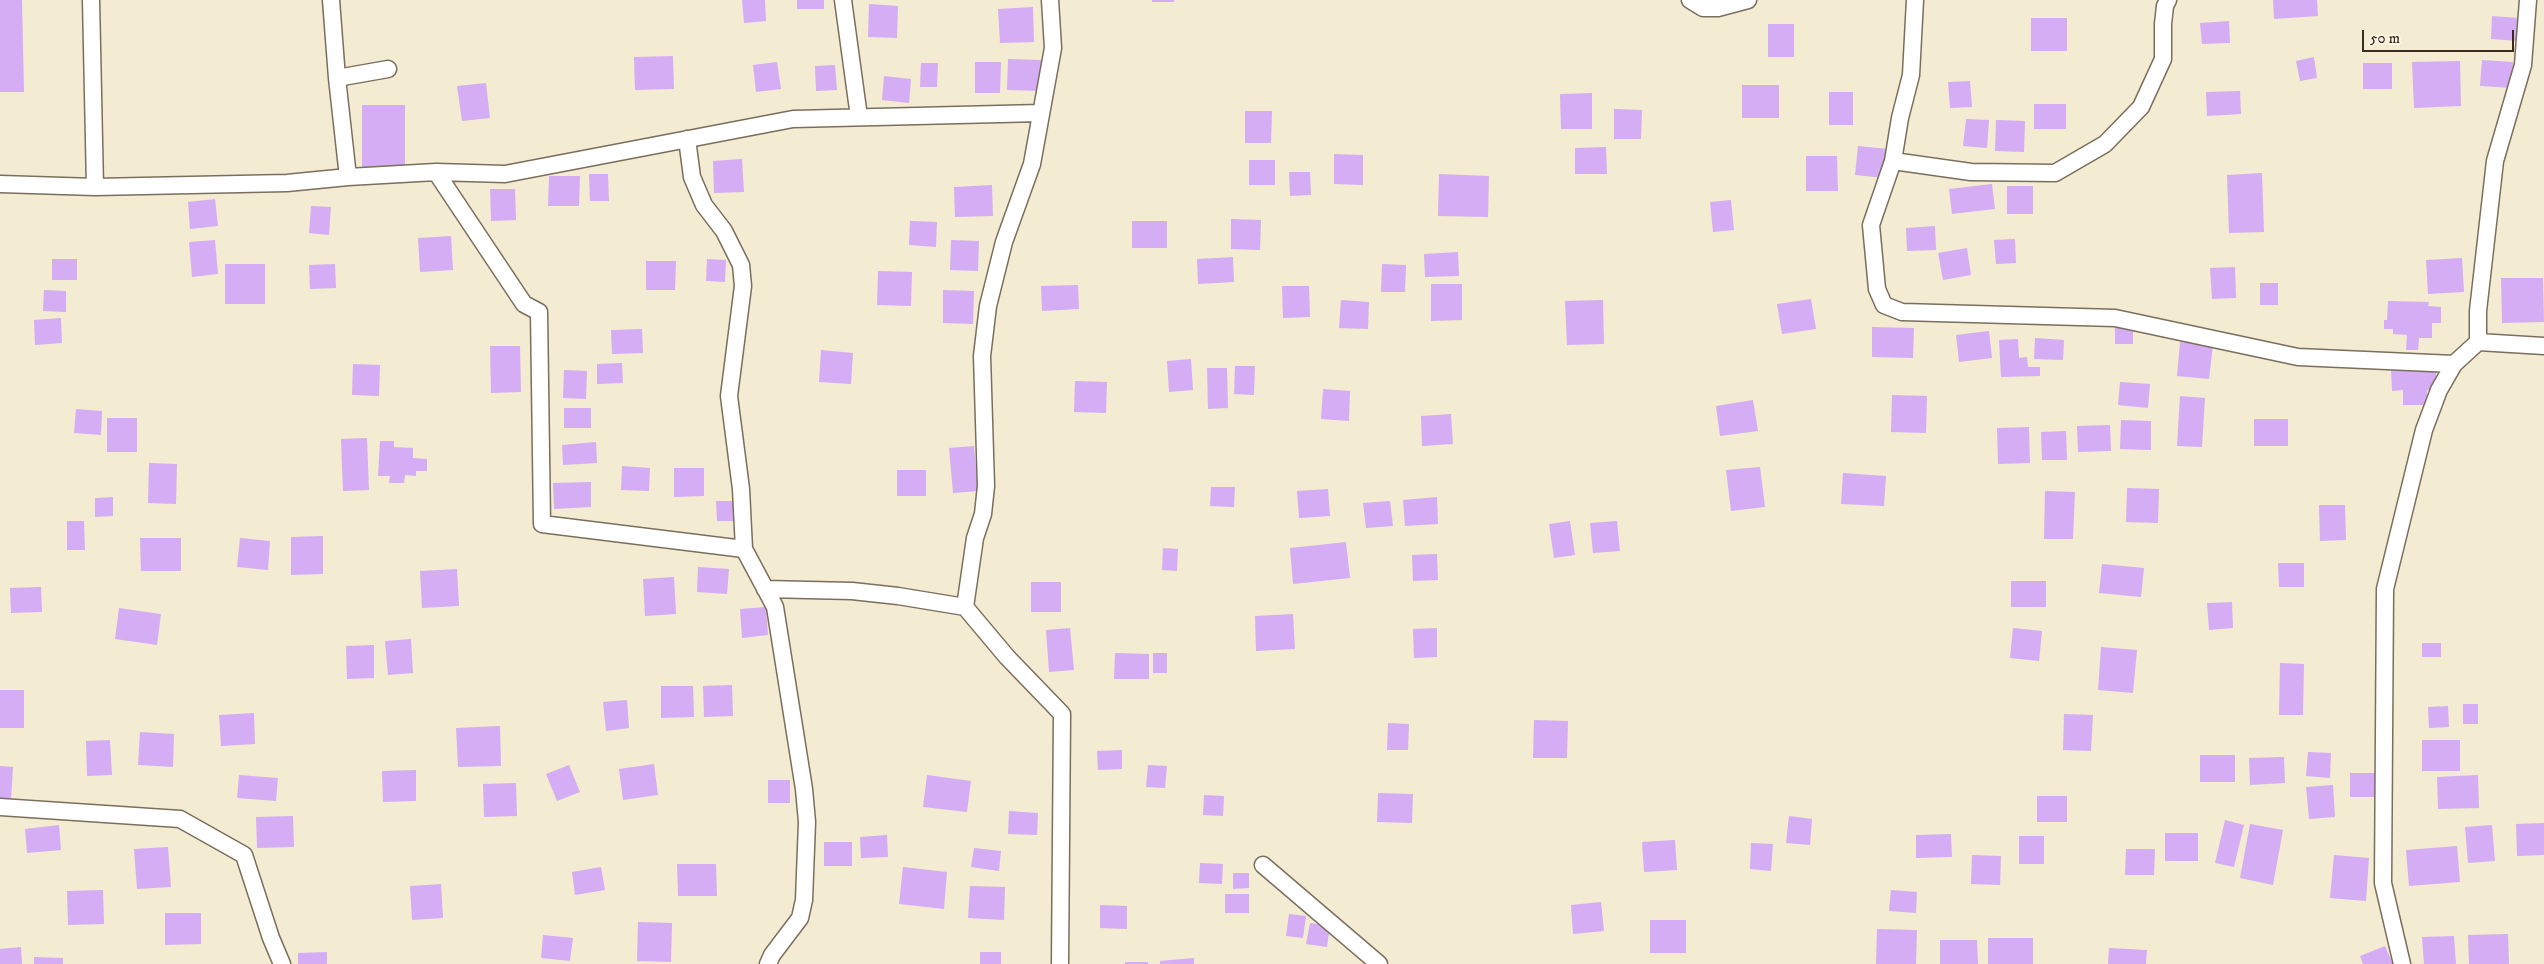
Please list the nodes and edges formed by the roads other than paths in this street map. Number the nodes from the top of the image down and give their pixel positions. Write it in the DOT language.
graph roads {
  1 [pos="91,0"];
  2 [pos="331,0"];
  3 [pos="844,0"];
  4 [pos="1050,0"];
  5 [pos="1690,0"];
  6 [pos="1748,0"];
  7 [pos="1915,0"];
  8 [pos="2168,0"];
  9 [pos="2528,0"];
  10 [pos="388,69"];
  11 [pos="337,78"];
  12 [pos="1041,113"];
  13 [pos="859,117"];
  14 [pos="687,139"];
  15 [pos="1893,161"];
  16 [pos="436,172"];
  17 [pos="348,177"];
  18 [pos="0,184"];
  19 [pos="95,187"];
  20 [pos="2478,342"];
  21 [pos="2544,346"];
  22 [pos="2454,364"];
  23 [pos="744,549"];
  24 [pos="765,589"];
  25 [pos="965,606"];
  26 [pos="0,807"];
  27 [pos="1263,865"];
  28 [pos="282,964"];
  29 [pos="768,964"];
  30 [pos="1060,964"];
  31 [pos="1379,964"];
  32 [pos="2402,964"];
  1 -- 19 [label="street"];
  2 -- 11 [label="street"];
  3 -- 13 [label="street"];
  4 -- 12 [label="street"];
  5 -- 6 [label="street"];
  7 -- 15 [label="street"];
  8 -- 15 [label="street"];
  9 -- 20 [label="street"];
  10 -- 11 [label="street"];
  11 -- 17 [label="street"];
  12 -- 13 [label="street"];
  12 -- 25 [label="street"];
  13 -- 14 [label="street"];
  14 -- 16 [label="street"];
  14 -- 23 [label="street"];
  15 -- 22 [label="street"];
  16 -- 17 [label="street"];
  16 -- 23 [label="street"];
  17 -- 19 [label="street"];
  18 -- 19 [label="street"];
  20 -- 21 [label="street"];
  20 -- 22 [label="street"];
  22 -- 32 [label="street"];
  23 -- 24 [label="street"];
  24 -- 25 [label="street"];
  24 -- 29 [label="street"];
  25 -- 30 [label="street"];
  26 -- 28 [label="street"];
  27 -- 31 [label="street"];
}
